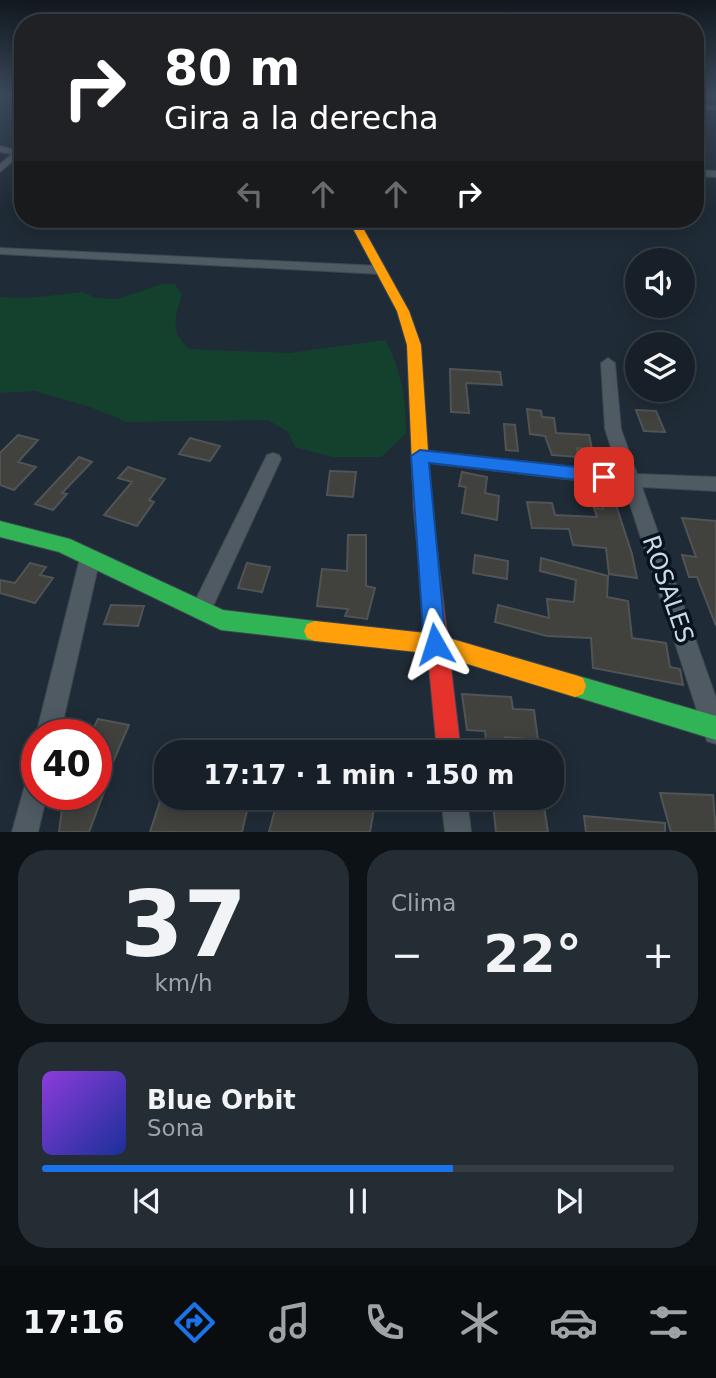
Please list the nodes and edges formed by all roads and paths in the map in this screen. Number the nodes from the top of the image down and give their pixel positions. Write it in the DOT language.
graph roads {
  1 [pos="14,157"];
  2 [pos="0,169"];
  3 [pos="357,228"];
  4 [pos="0,251"];
  5 [pos="380,270"];
  6 [pos="608,363"];
  7 [pos="420,456"];
  8 [pos="273,458"];
  9 [pos="631,480"];
  10 [pos="716,484"];
  11 [pos="0,529"];
  12 [pos="90,558"];
  13 [pos="201,610"];
  14 [pos="435,644"];
  15 [pos="52,719"];
  16 [pos="715,730"];
  17 [pos="447,740"];
  18 [pos="30,810"];
  19 [pos="455,810"];
  20 [pos="25,832"];
  21 [pos="458,832"];
  1 -- 2 [label="street"];
  3 -- 5 [label="street"];
  4 -- 5 [label="street"];
  5 -- 7 [label="street"];
  6 -- 9 [label="street, ROSALES"];
  7 -- 9 [label="street"];
  7 -- 14 [label="street"];
  8 -- 13 [label="street"];
  9 -- 10 [label="street"];
  9 -- 16 [label="street, ROSALES"];
  11 -- 12 [label="street"];
  12 -- 13 [label="street"];
  12 -- 15 [label="street"];
  13 -- 14 [label="street"];
  14 -- 16 [label="street"];
  14 -- 17 [label="street"];
  18 -- 20 [label="street"];
  19 -- 21 [label="street"];
}
